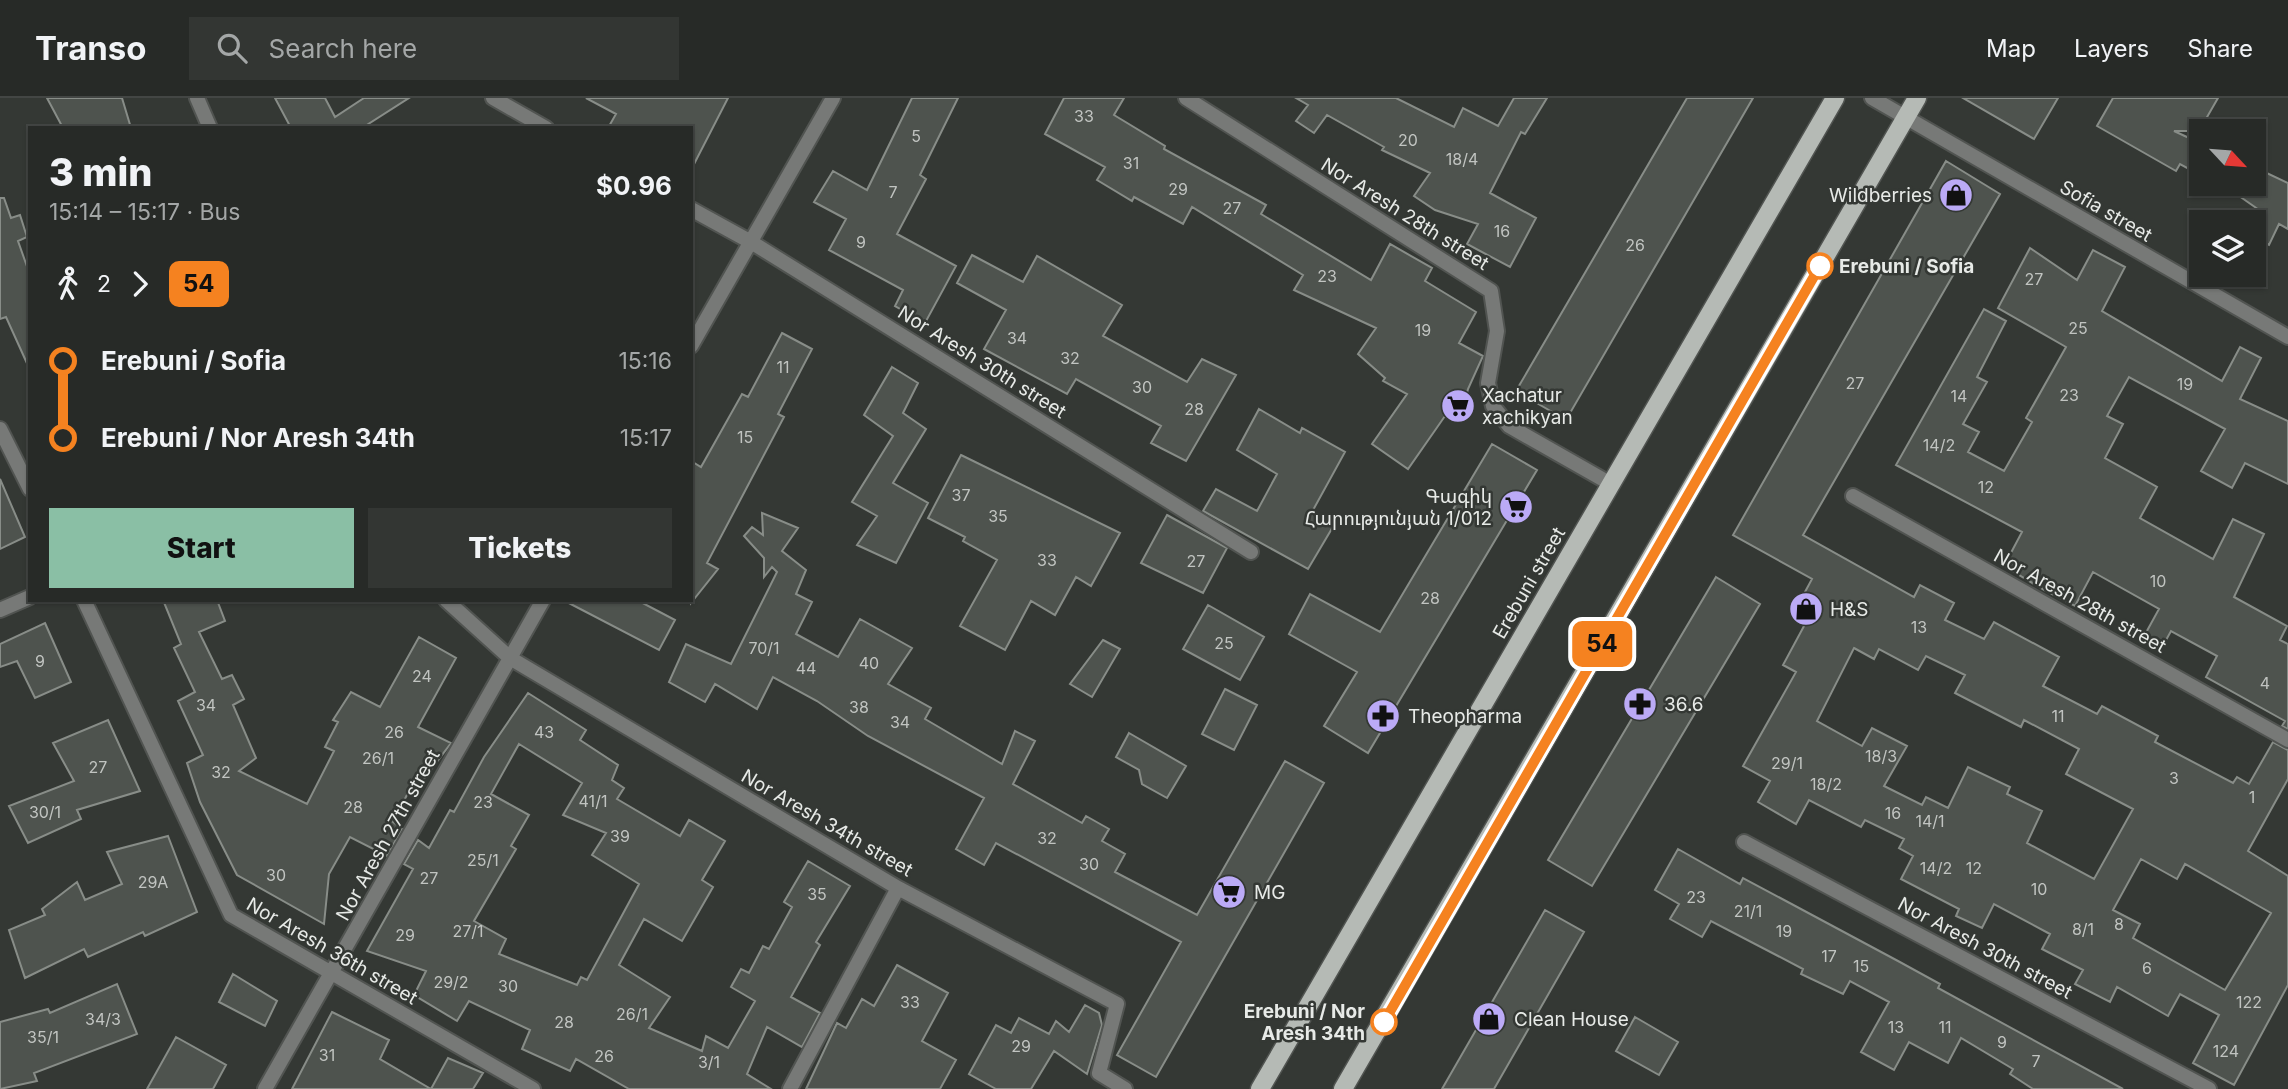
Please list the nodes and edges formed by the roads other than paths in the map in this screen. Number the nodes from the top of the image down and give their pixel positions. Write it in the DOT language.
graph roads {
  1 [pos="197,98"];
  2 [pos="493,98"];
  3 [pos="833,98"];
  4 [pos="1186,98"];
  5 [pos="1835,98"];
  6 [pos="1872,98"];
  7 [pos="1917,98"];
  8 [pos="1906,118"];
  9 [pos="209,126"];
  10 [pos="542,126"];
  11 [pos="693,210"];
  12 [pos="751,242"];
  13 [pos="2288,337"];
  14 [pos="693,343"];
  15 [pos="0,429"];
  16 [pos="1611,484"];
  17 [pos="28,485"];
  18 [pos="1853,496"];
  19 [pos="1251,552"];
  20 [pos="28,598"];
  21 [pos="85,602"];
  22 [pos="448,602"];
  23 [pos="542,602"];
  24 [pos="0,610"];
  25 [pos="510,659"];
  26 [pos="2288,740"];
  27 [pos="1744,842"];
  28 [pos="898,888"];
  29 [pos="331,974"];
  30 [pos="265,1089"];
  31 [pos="533,1089"];
  32 [pos="790,1089"];
  33 [pos="1125,1089"];
  34 [pos="1260,1089"];
  35 [pos="1343,1089"];
  36 [pos="2209,1089"];
  1 -- 9 [label="street"];
  2 -- 10 [label="street"];
  3 -- 12 [label="street"];
  4 -- 16 [label="street, Nor Aresh 28th street"];
  5 -- 16 [label="main road, Erebuni street"];
  6 -- 8 [label="street, Sofia street"];
  7 -- 8 [label="main road"];
  8 -- 13 [label="street, Sofia street"];
  8 -- 35 [label="main road"];
  11 -- 12 [label="street, Nor Aresh 30th street"];
  12 -- 14 [label="street"];
  12 -- 19 [label="street, Nor Aresh 30th street"];
  15 -- 17 [label="street"];
  16 -- 34 [label="main road, Erebuni street"];
  18 -- 26 [label="street, Nor Aresh 28th street"];
  20 -- 24 [label="street"];
  21 -- 29 [label="street, Nor Aresh 36th street"];
  22 -- 25 [label="street, Nor Aresh 34th street"];
  23 -- 25 [label="street, Nor Aresh 27th street"];
  25 -- 28 [label="street, Nor Aresh 34th street"];
  25 -- 29 [label="street, Nor Aresh 27th street"];
  27 -- 36 [label="street, Nor Aresh 30th street"];
  28 -- 32 [label="street"];
  28 -- 33 [label="street, Nor Aresh 34th street"];
  29 -- 30 [label="street, Nor Aresh 27th street"];
  29 -- 31 [label="street, Nor Aresh 36th street"];
}
